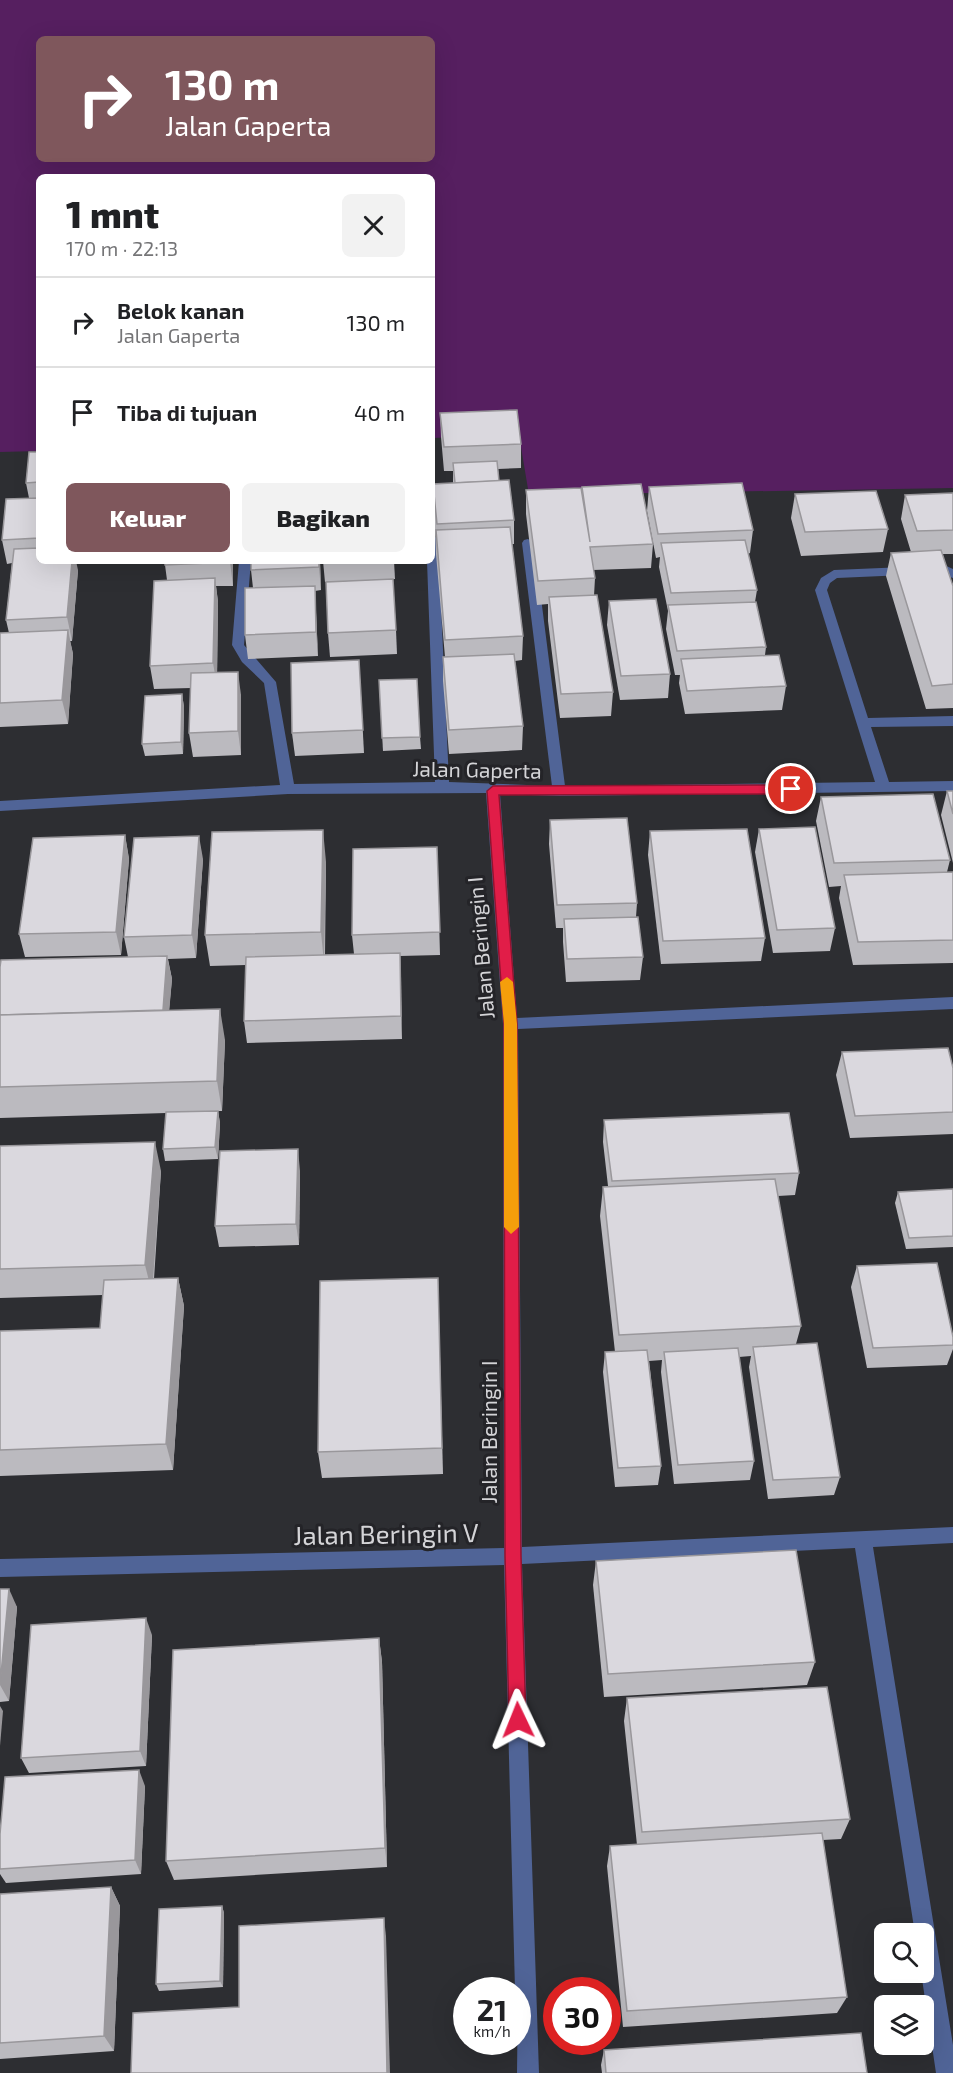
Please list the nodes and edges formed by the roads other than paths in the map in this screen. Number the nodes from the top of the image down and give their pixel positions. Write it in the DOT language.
graph roads {
  1 [pos="528,543"];
  2 [pos="246,564"];
  3 [pos="433,564"];
  4 [pos="953,574"];
  5 [pos="953,721"];
  6 [pos="863,723"];
  7 [pos="953,786"];
  8 [pos="442,787"];
  9 [pos="884,788"];
  10 [pos="288,789"];
  11 [pos="493,791"];
  12 [pos="559,791"];
  13 [pos="0,806"];
  14 [pos="953,1003"];
  15 [pos="510,1024"];
  16 [pos="953,1535"];
  17 [pos="863,1539"];
  18 [pos="513,1556"];
  19 [pos="0,1568"];
  20 [pos="528,2073"];
  21 [pos="947,2073"];
  1 -- 12 [label="street"];
  2 -- 10 [label="street"];
  3 -- 8 [label="street"];
  4 -- 6 [label="street"];
  5 -- 6 [label="street"];
  6 -- 9 [label="street"];
  7 -- 9 [label="street, Jalan Gaperta"];
  8 -- 10 [label="street, Jalan Gaperta"];
  8 -- 11 [label="street, Jalan Gaperta"];
  9 -- 12 [label="street, Jalan Gaperta"];
  10 -- 13 [label="street, Jalan Gaperta"];
  11 -- 12 [label="street, Jalan Gaperta"];
  11 -- 15 [label="street, Jalan Beringin I"];
  14 -- 15 [label="street"];
  15 -- 18 [label="street, Jalan Beringin I"];
  16 -- 17 [label="street, Jalan Beringin V"];
  17 -- 18 [label="street, Jalan Beringin V"];
  17 -- 21 [label="street"];
  18 -- 19 [label="street, Jalan Beringin V"];
  18 -- 20 [label="street, Jalan Beringin I"];
}
